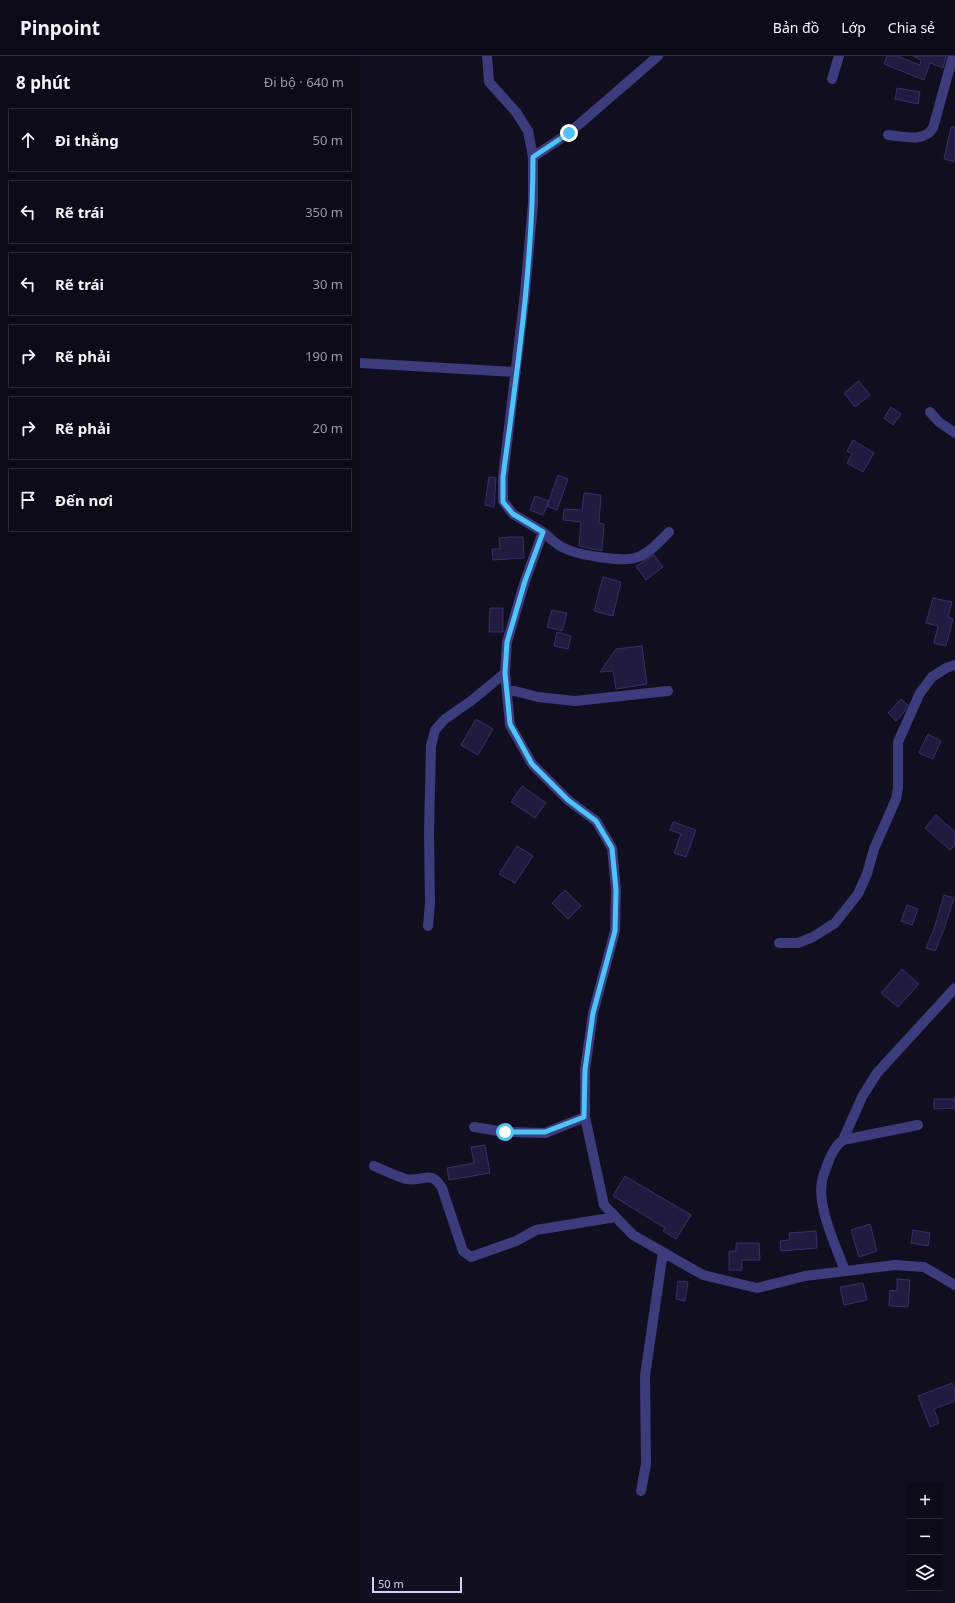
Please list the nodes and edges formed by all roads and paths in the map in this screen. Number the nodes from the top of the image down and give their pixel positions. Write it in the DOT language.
graph roads {
  1 [pos="487,56"];
  2 [pos="658,56"];
  3 [pos="838,56"];
  4 [pos="953,56"];
  5 [pos="832,80"];
  6 [pos="888,135"];
  7 [pos="533,157"];
  8 [pos="360,363"];
  9 [pos="516,372"];
  10 [pos="930,412"];
  11 [pos="955,433"];
  12 [pos="543,532"];
  13 [pos="669,532"];
  14 [pos="955,665"];
  15 [pos="505,673"];
  16 [pos="507,689"];
  17 [pos="668,691"];
  18 [pos="428,926"];
  19 [pos="779,943"];
  20 [pos="955,988"];
  21 [pos="584,1117"];
  22 [pos="918,1125"];
  23 [pos="474,1128"];
  24 [pos="843,1140"];
  25 [pos="374,1166"];
  26 [pos="616,1217"];
  27 [pos="663,1252"];
  28 [pos="845,1271"];
  29 [pos="955,1285"];
  30 [pos="641,1491"];
  1 -- 7 [label="street"];
  2 -- 7 [label="street"];
  3 -- 5 [label="street"];
  4 -- 6 [label="street"];
  7 -- 9 [label="street"];
  8 -- 9 [label="street"];
  9 -- 12 [label="street"];
  10 -- 11 [label="street"];
  12 -- 13 [label="street"];
  12 -- 15 [label="street"];
  14 -- 19 [label="street"];
  15 -- 16 [label="street"];
  15 -- 18 [label="street"];
  16 -- 17 [label="street"];
  16 -- 21 [label="street"];
  20 -- 24 [label="street"];
  21 -- 23 [label="street"];
  21 -- 26 [label="street"];
  22 -- 24 [label="street"];
  24 -- 28 [label="street"];
  25 -- 26 [label="street"];
  26 -- 27 [label="street"];
  27 -- 28 [label="street"];
  27 -- 30 [label="street"];
  28 -- 29 [label="street"];
}
